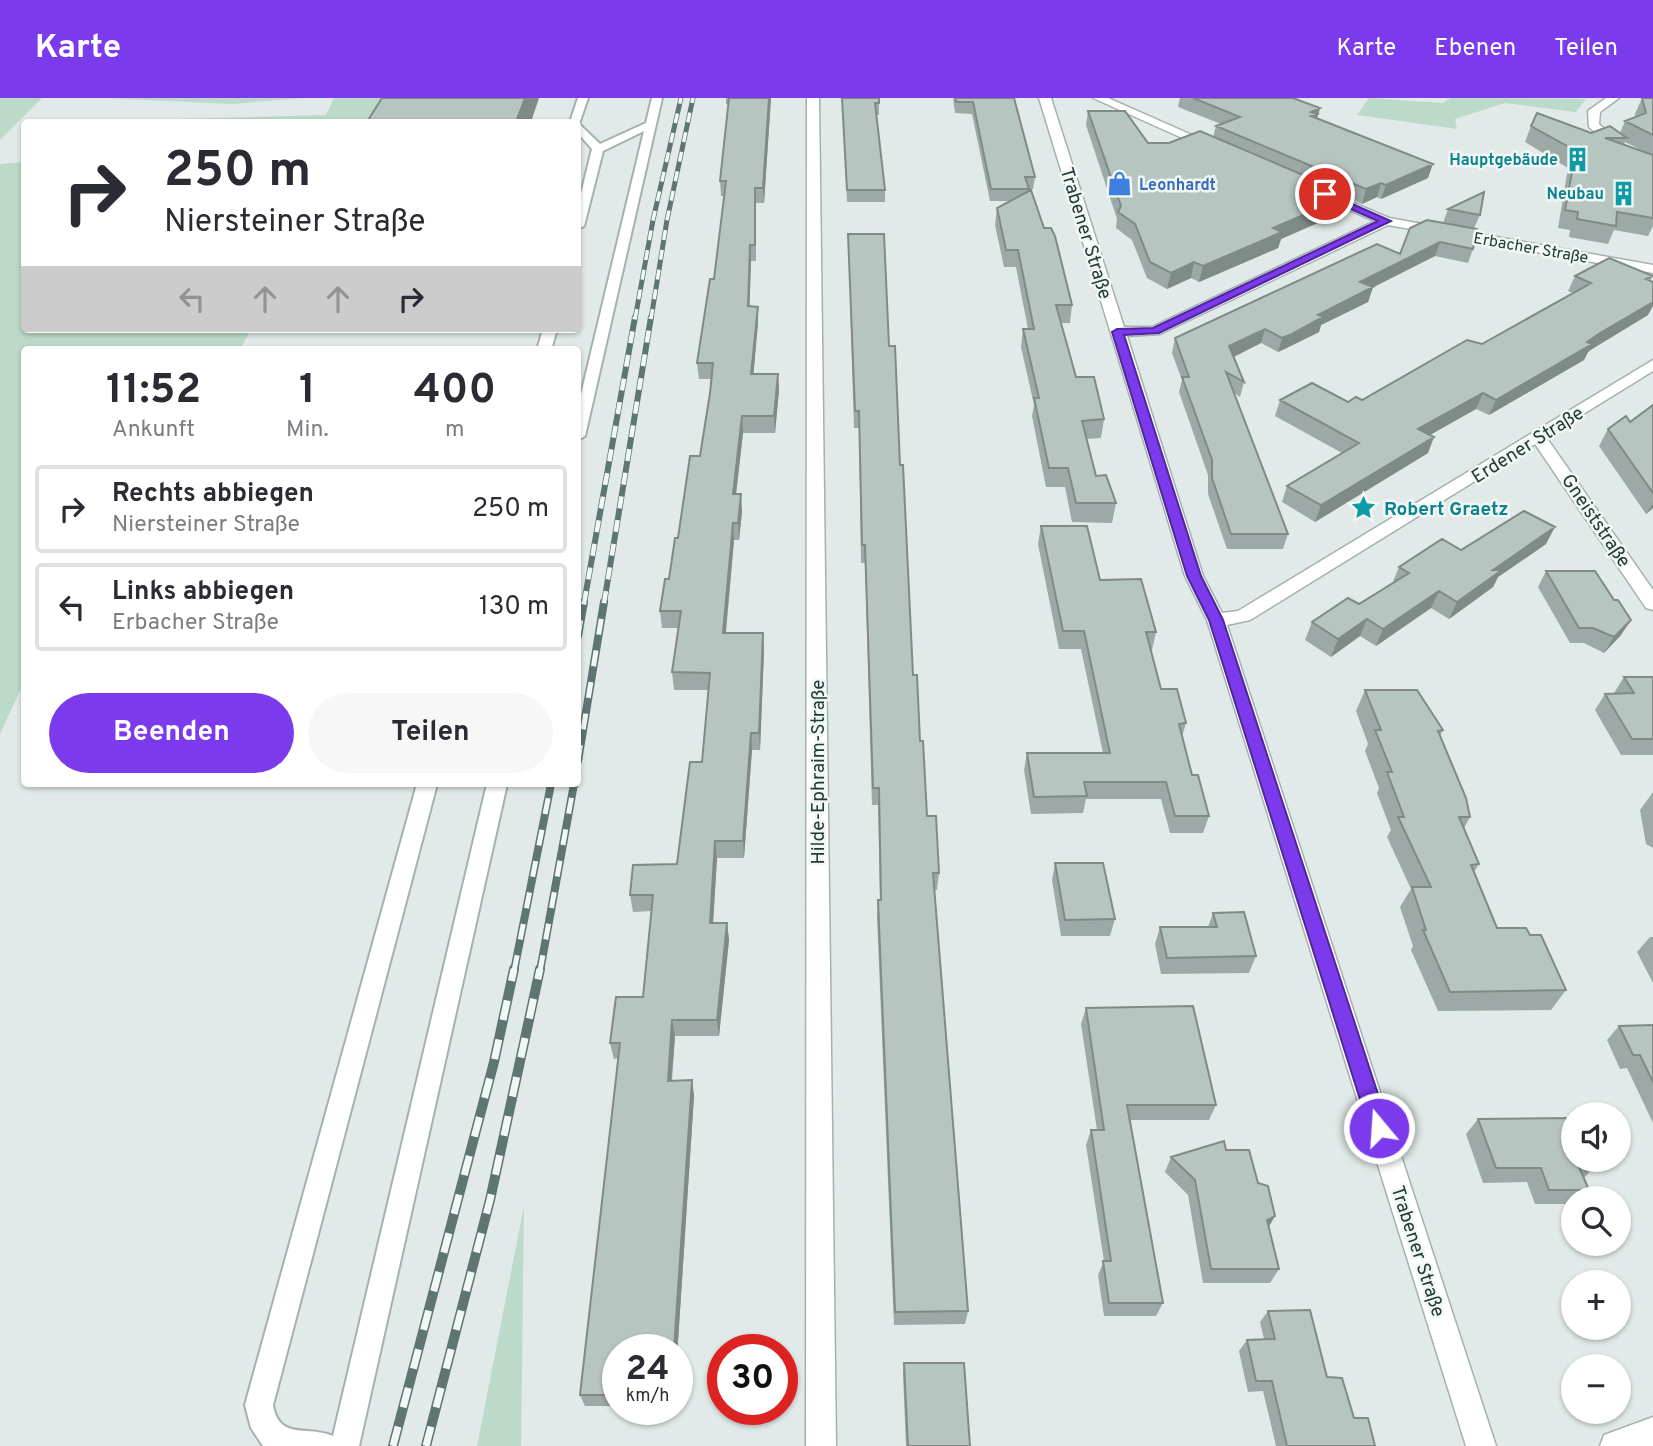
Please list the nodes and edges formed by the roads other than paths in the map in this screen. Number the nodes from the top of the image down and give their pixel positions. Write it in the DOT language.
graph roads {
  1 [pos="583,98"];
  2 [pos="657,98"];
  3 [pos="813,98"];
  4 [pos="1045,98"];
  5 [pos="1099,98"];
  6 [pos="1613,98"];
  7 [pos="576,119"];
  8 [pos="649,125"];
  9 [pos="581,130"];
  10 [pos="598,149"];
  11 [pos="1225,152"];
  12 [pos="1653,163"];
  13 [pos="1312,189"];
  14 [pos="581,214"];
  15 [pos="1386,221"];
  16 [pos="1653,269"];
  17 [pos="1117,332"];
  18 [pos="1653,365"];
  19 [pos="581,423"];
  20 [pos="1538,438"];
  21 [pos="1653,604"];
  22 [pos="1216,620"];
  23 [pos="426,787"];
  24 [pos="497,787"];
  25 [pos="1653,1432"];
  26 [pos="324,1446"];
  27 [pos="345,1446"];
  28 [pos="821,1446"];
  29 [pos="1481,1446"];
  30 [pos="1615,1446"];
  1 -- 7 [label="lane"];
  2 -- 8 [label="lane"];
  3 -- 28 [label="street, Hilde-Ephraim-Straße"];
  4 -- 17 [label="street, Trabener Straße"];
  5 -- 11 [label="street"];
  6 -- 12 [label="street"];
  8 -- 10 [label="lane"];
  8 -- 19 [label="lane"];
  9 -- 10 [label="lane"];
  10 -- 14 [label="lane"];
  13 -- 15 [label="street, Erbacher Straße"];
  15 -- 16 [label="street, Erbacher Straße"];
  15 -- 17 [label="street"];
  17 -- 22 [label="street, Trabener Straße"];
  18 -- 20 [label="street, Erdener Straße"];
  20 -- 21 [label="street, Gneiststraße"];
  20 -- 22 [label="street, Erdener Straße"];
  22 -- 29 [label="street, Trabener Straße"];
  23 -- 26 [label="lane"];
  24 -- 27 [label="lane"];
  25 -- 30 [label="street"];
}
